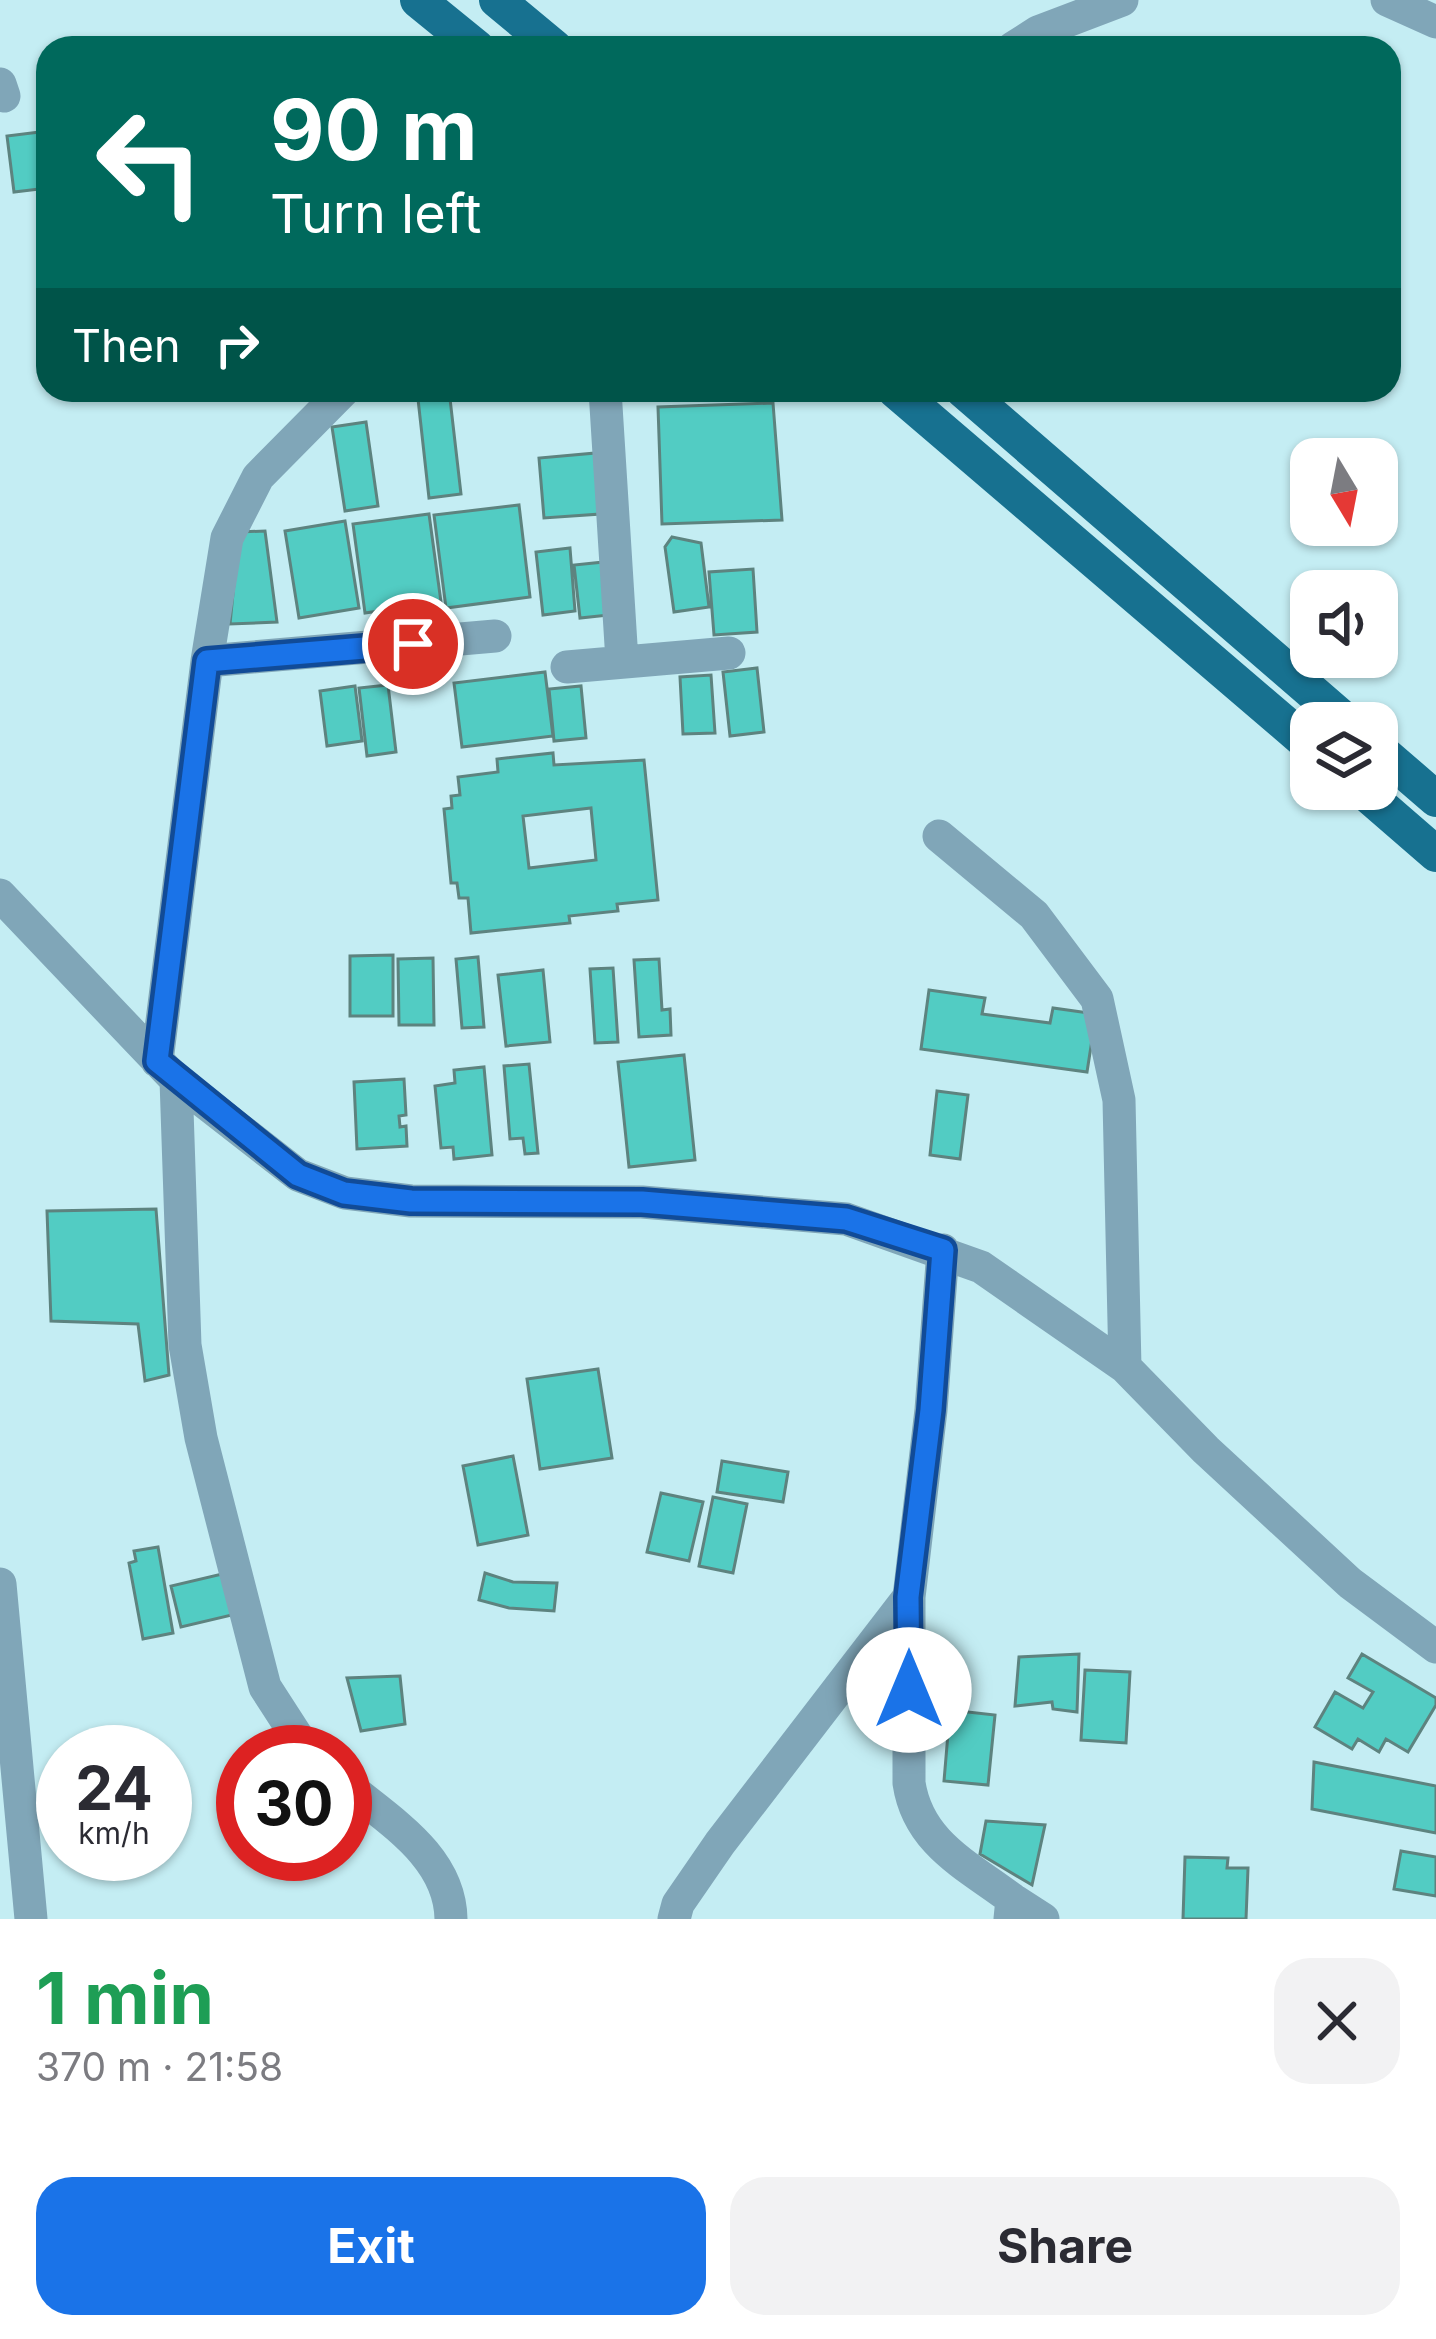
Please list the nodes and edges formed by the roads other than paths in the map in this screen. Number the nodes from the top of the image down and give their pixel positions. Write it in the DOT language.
graph roads {
  1 [pos="418,0"];
  2 [pos="497,0"];
  3 [pos="1122,0"];
  4 [pos="1387,0"];
  5 [pos="1436,22"];
  6 [pos="462,36"];
  7 [pos="540,36"];
  8 [pos="1032,36"];
  9 [pos="332,402"];
  10 [pos="606,402"];
  11 [pos="909,402"];
  12 [pos="977,402"];
  13 [pos="495,637"];
  14 [pos="729,653"];
  15 [pos="207,661"];
  16 [pos="622,662"];
  17 [pos="566,667"];
  18 [pos="1324,702"];
  19 [pos="1290,728"];
  20 [pos="1398,766"];
  21 [pos="1436,799"];
  22 [pos="1385,810"];
  23 [pos="939,836"];
  24 [pos="1436,854"];
  25 [pos="0,895"];
  26 [pos="166,1070"];
  27 [pos="943,1250"];
  28 [pos="1125,1367"];
  29 [pos="0,1583"];
  30 [pos="908,1597"];
  31 [pos="1436,1647"];
  32 [pos="3,1650"];
  33 [pos="291,1725"];
  34 [pos="372,1806"];
  35 [pos="1011,1909"];
  36 [pos="31,1919"];
  37 [pos="451,1919"];
  38 [pos="674,1919"];
  39 [pos="1043,1919"];
  1 -- 6 [label="main road"];
  2 -- 7 [label="main road"];
  3 -- 8 [label="street"];
  4 -- 5 [label="street"];
  9 -- 15 [label="street"];
  10 -- 16 [label="street"];
  11 -- 19 [label="main road"];
  12 -- 18 [label="main road"];
  13 -- 15 [label="street"];
  14 -- 16 [label="street"];
  15 -- 26 [label="street"];
  16 -- 17 [label="street"];
  20 -- 21 [label="main road"];
  22 -- 24 [label="main road"];
  23 -- 28 [label="street"];
  25 -- 26 [label="street"];
  26 -- 27 [label="street"];
  26 -- 33 [label="street"];
  27 -- 28 [label="street"];
  27 -- 30 [label="street"];
  28 -- 31 [label="street"];
  29 -- 32 [label="street"];
  30 -- 35 [label="street"];
  30 -- 38 [label="street"];
  32 -- 36 [label="street"];
  34 -- 37 [label="street"];
  35 -- 39 [label="street"];
}
